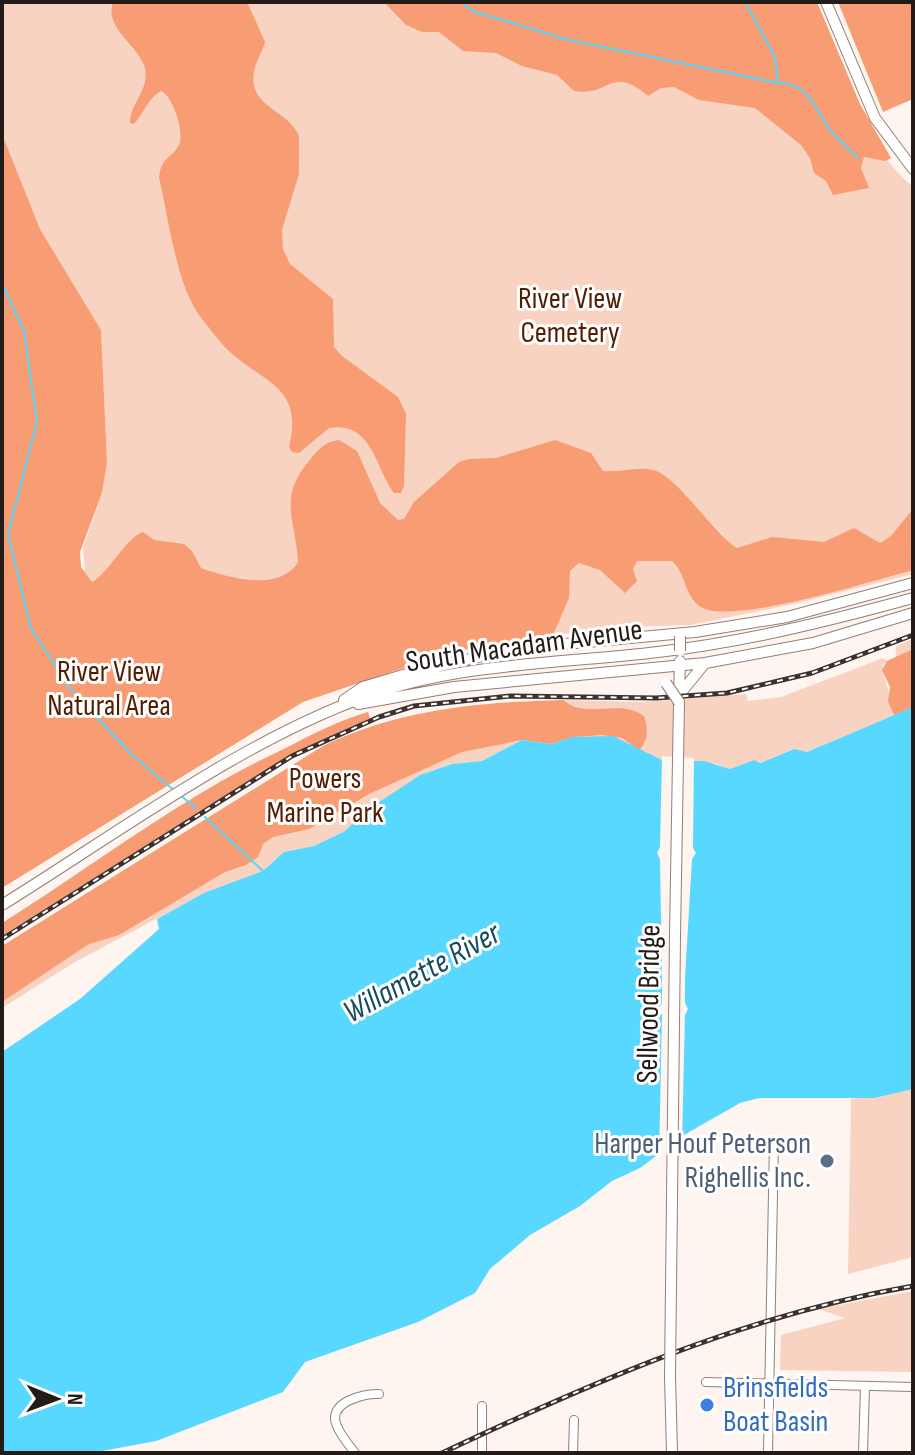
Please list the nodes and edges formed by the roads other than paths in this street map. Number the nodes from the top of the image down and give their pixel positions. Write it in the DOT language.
graph roads {
  1 [pos="826,2"];
  2 [pos="913,169"];
  3 [pos="913,583"];
  4 [pos="913,598"];
  5 [pos="913,613"];
  6 [pos="680,635"];
  7 [pos="705,663"];
  8 [pos="679,665"];
  9 [pos="643,670"];
  10 [pos="679,699"];
  11 [pos="332,708"];
  12 [pos="2,905"];
  13 [pos="774,1141"];
  14 [pos="706,1382"];
  15 [pos="769,1384"];
  16 [pos="865,1386"];
  17 [pos="913,1387"];
  18 [pos="379,1394"];
  19 [pos="482,1406"];
  20 [pos="574,1420"];
  21 [pos="355,1453"];
  22 [pos="482,1453"];
  23 [pos="573,1453"];
  24 [pos="672,1453"];
  25 [pos="768,1453"];
  26 [pos="863,1453"];
  1 -- 2 [label="main road"];
  3 -- 6 [label="main road"];
  4 -- 11 [label="main road, South Macadam Avenue"];
  5 -- 7 [label="main road"];
  6 -- 8 [label="main road, Sellwood Bridge, bridge"];
  6 -- 11 [label="main road"];
  7 -- 8 [label="main road"];
  7 -- 10 [label="main road"];
  8 -- 9 [label="main road"];
  8 -- 10 [label="main road, Sellwood Bridge"];
  9 -- 10 [label="main road, bridge"];
  9 -- 11 [label="main road"];
  10 -- 24 [label="main road, Sellwood Bridge, bridge"];
  11 -- 12 [label="main road, South Macadam Avenue"];
  13 -- 15 [label="street"];
  14 -- 15 [label="street"];
  15 -- 16 [label="street"];
  15 -- 25 [label="street"];
  16 -- 17 [label="street"];
  16 -- 26 [label="street"];
  18 -- 21 [label="street"];
  19 -- 22 [label="street"];
  20 -- 23 [label="street"];
}
